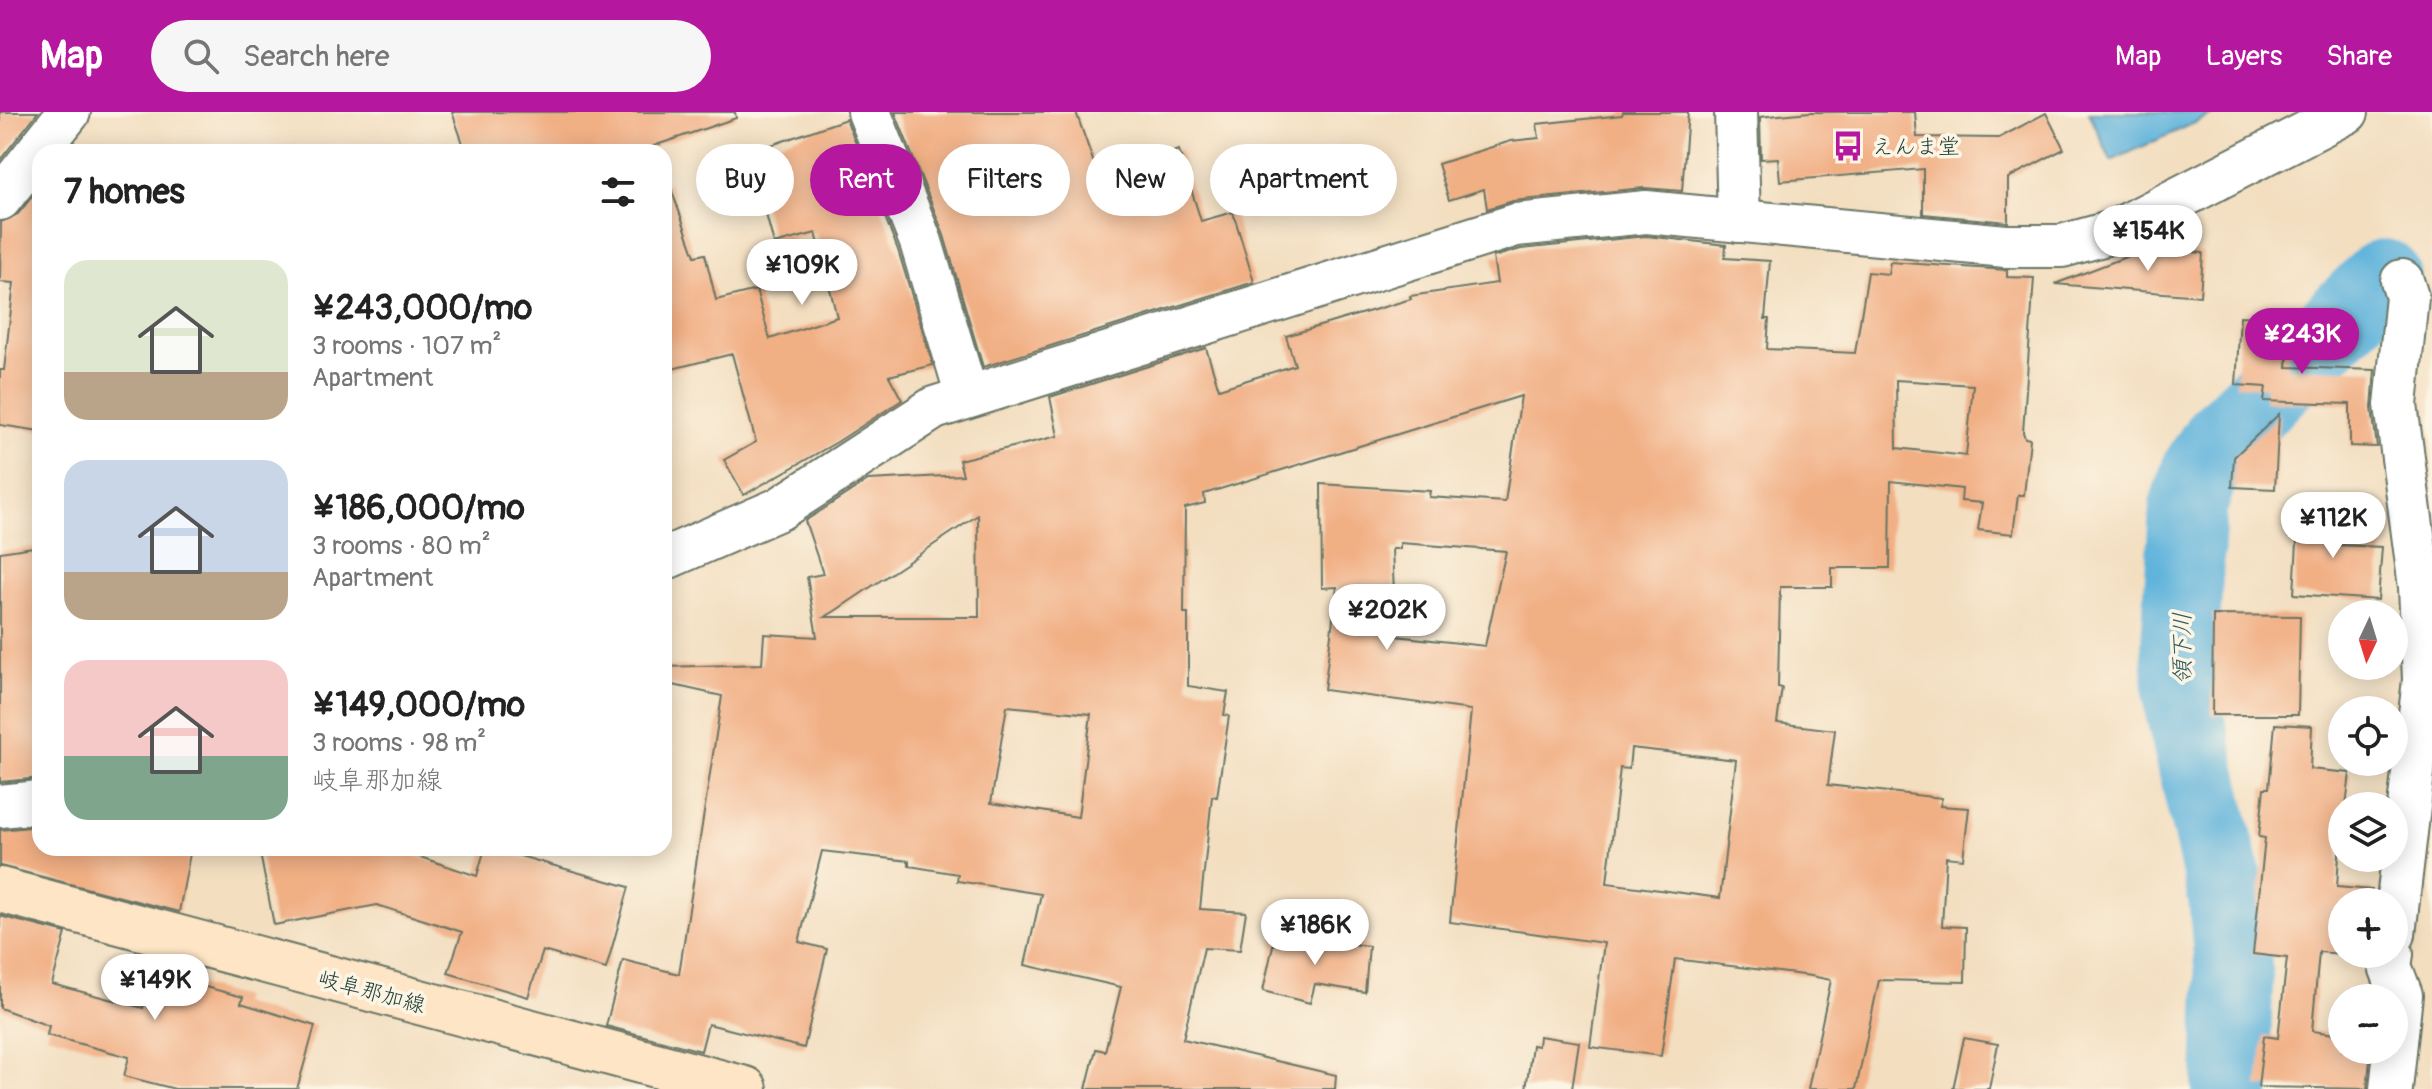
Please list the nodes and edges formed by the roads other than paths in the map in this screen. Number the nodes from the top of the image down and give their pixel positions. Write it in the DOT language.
graph roads {
  1 [pos="69,112"];
  2 [pos="869,112"];
  3 [pos="1736,112"];
  4 [pos="2334,115"];
  5 [pos="44,144"];
  6 [pos="32,159"];
  7 [pos="0,199"];
  8 [pos="1739,221"];
  9 [pos="2402,281"];
  10 [pos="967,396"];
  11 [pos="672,556"];
  12 [pos="2426,587"];
  13 [pos="32,803"];
  14 [pos="0,806"];
  15 [pos="2399,888"];
  16 [pos="0,890"];
  17 [pos="2406,974"];
  18 [pos="729,1087"];
  19 [pos="2391,1089"];
  1 -- 5 [label="street"];
  2 -- 10 [label="street"];
  3 -- 8 [label="street"];
  4 -- 8 [label="street"];
  6 -- 7 [label="street"];
  8 -- 10 [label="street"];
  9 -- 12 [label="street"];
  10 -- 11 [label="street"];
  12 -- 15 [label="street"];
  13 -- 14 [label="street"];
  16 -- 18 [label="main road, 岐阜那加線"];
  17 -- 19 [label="street"];
}
